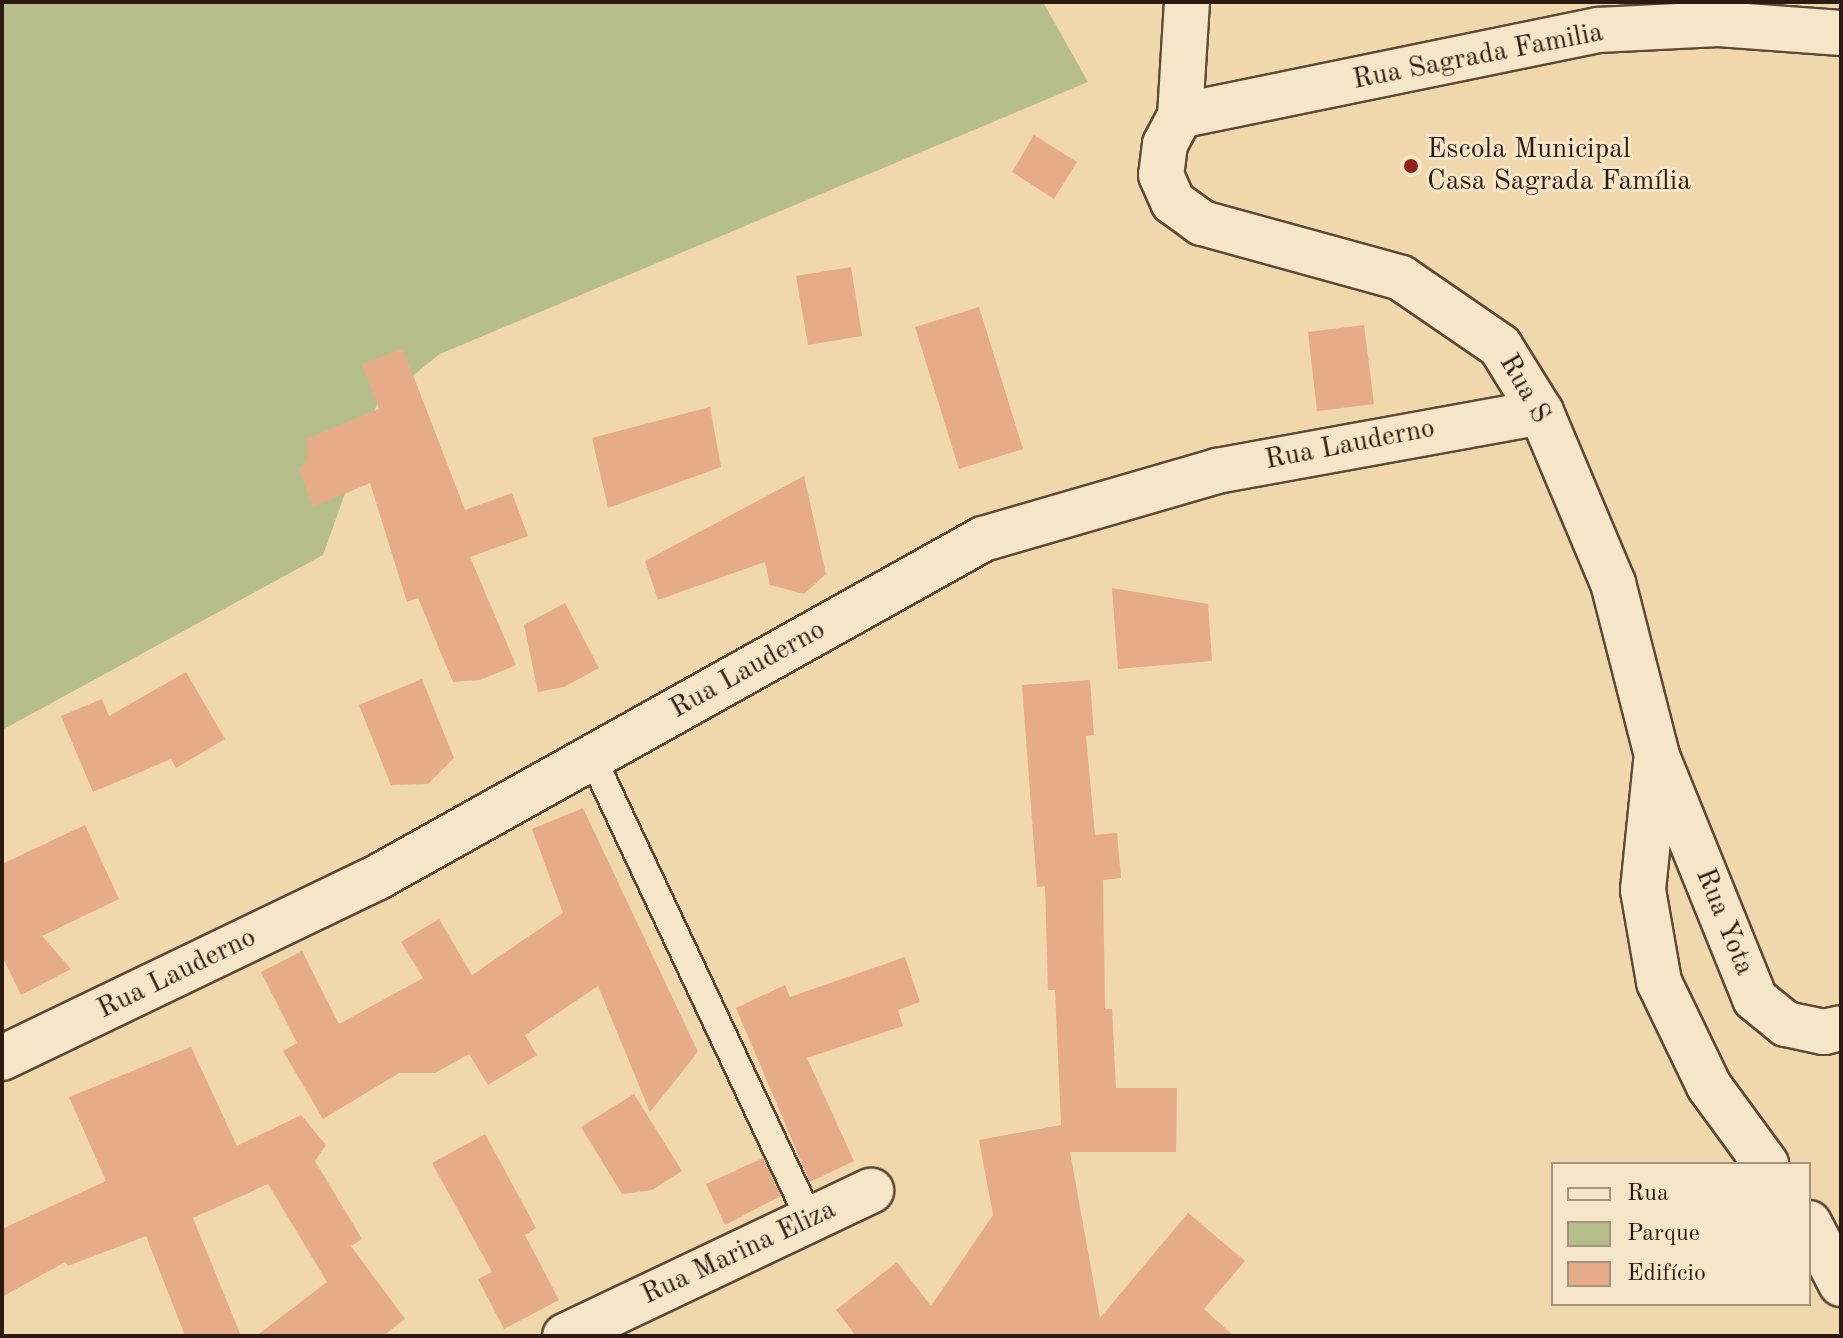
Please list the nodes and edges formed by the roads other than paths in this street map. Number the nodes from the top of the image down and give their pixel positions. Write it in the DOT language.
graph roads {
  1 [pos="1187,2"];
  2 [pos="1841,33"];
  3 [pos="1180,116"];
  4 [pos="1541,412"];
  5 [pos="1657,756"];
  6 [pos="592,757"];
  7 [pos="1841,1028"];
  8 [pos="2,1058"];
  9 [pos="1765,1162"];
  10 [pos="871,1191"];
  11 [pos="810,1220"];
  12 [pos="1811,1227"];
  13 [pos="1841,1284"];
  14 [pos="565,1336"];
  1 -- 3 [label="street"];
  2 -- 3 [label="street, Rua Sagrada Familia"];
  3 -- 4 [label="street, Rua S"];
  4 -- 5 [label="street, Rua S"];
  4 -- 6 [label="street, Rua Lauderno"];
  5 -- 7 [label="street, Rua Yota"];
  5 -- 9 [label="street"];
  6 -- 8 [label="street, Rua Lauderno"];
  6 -- 11 [label="lane"];
  10 -- 11 [label="street, Rua Marina Eliza"];
  11 -- 14 [label="street, Rua Marina Eliza"];
  12 -- 13 [label="street"];
}
